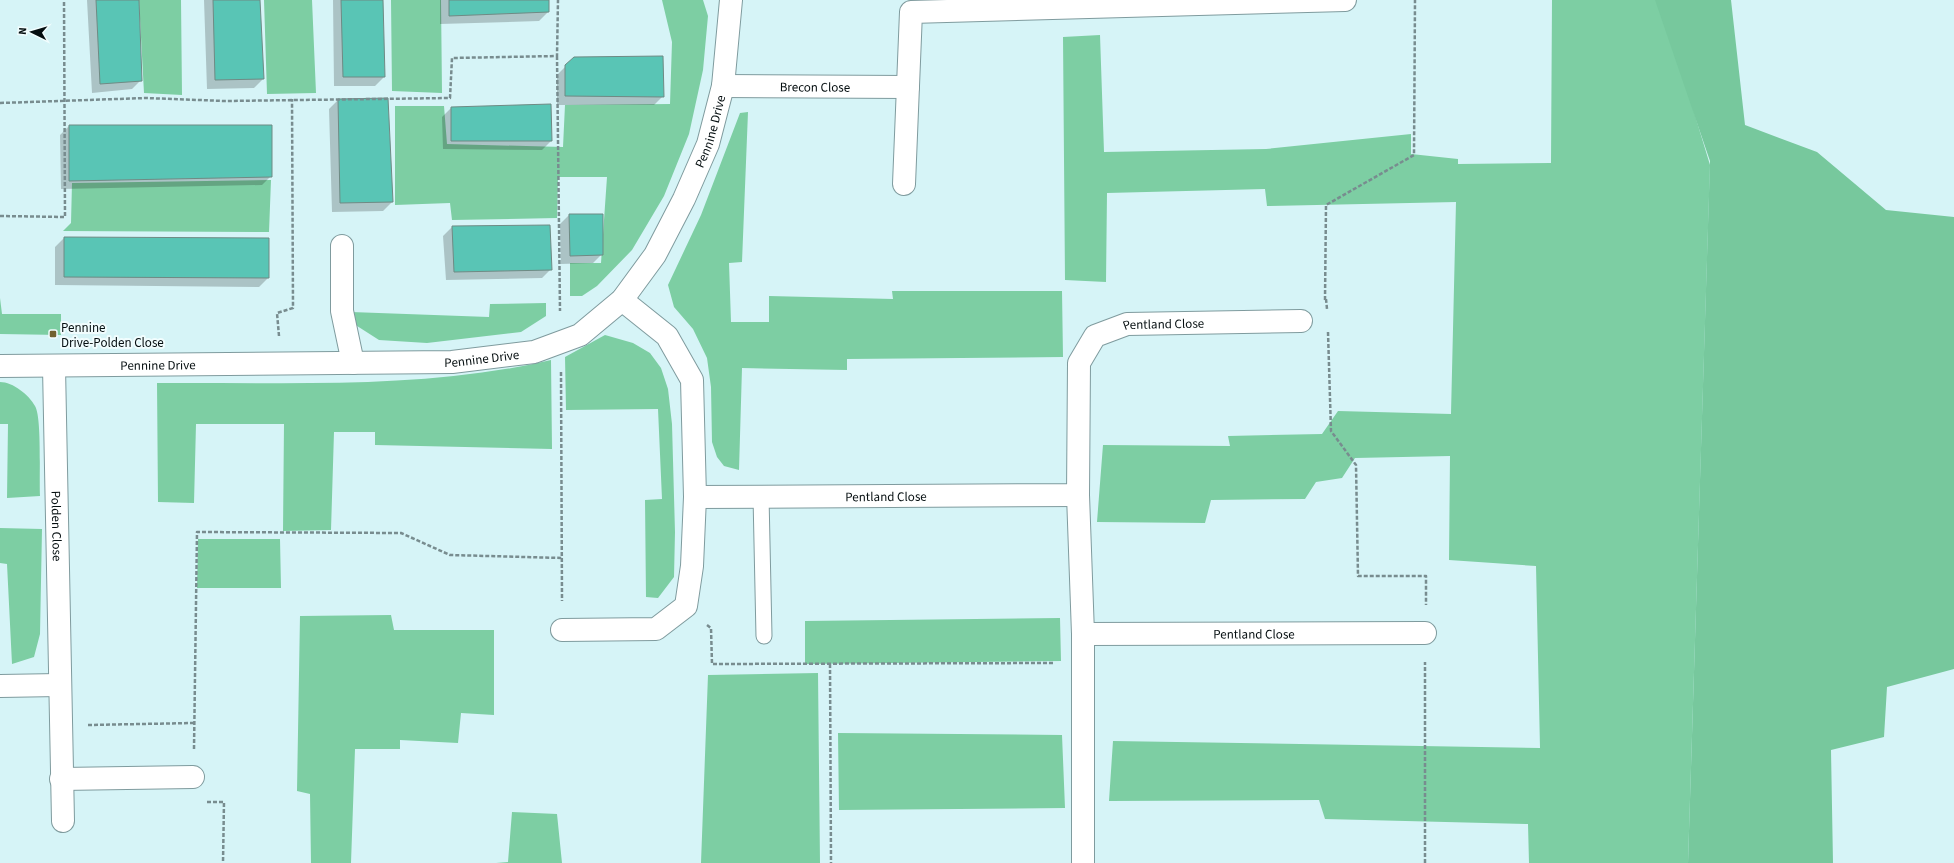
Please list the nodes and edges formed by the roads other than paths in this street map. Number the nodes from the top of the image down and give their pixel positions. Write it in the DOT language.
graph roads {
  1 [pos="731,0"];
  2 [pos="1345,0"];
  3 [pos="723,86"];
  4 [pos="908,87"];
  5 [pos="904,184"];
  6 [pos="342,246"];
  7 [pos="622,300"];
  8 [pos="1301,321"];
  9 [pos="353,363"];
  10 [pos="0,366"];
  11 [pos="54,367"];
  12 [pos="1078,495"];
  13 [pos="761,496"];
  14 [pos="695,497"];
  15 [pos="562,630"];
  16 [pos="1425,633"];
  17 [pos="1083,634"];
  18 [pos="764,636"];
  19 [pos="0,686"];
  20 [pos="59,686"];
  21 [pos="193,777"];
  22 [pos="61,779"];
  23 [pos="63,821"];
  24 [pos="1083,863"];
  1 -- 3 [label="street, Pennine Drive"];
  2 -- 4 [label="street"];
  3 -- 4 [label="street, Brecon Close"];
  3 -- 7 [label="street, Pennine Drive"];
  4 -- 5 [label="street"];
  6 -- 9 [label="street"];
  7 -- 9 [label="street, Pennine Drive"];
  7 -- 14 [label="street"];
  8 -- 12 [label="street, Pentland Close"];
  9 -- 11 [label="street, Pennine Drive"];
  10 -- 11 [label="street, Pennine Drive"];
  11 -- 20 [label="street, Polden Close"];
  12 -- 13 [label="street, Pentland Close"];
  12 -- 17 [label="street, Pentland Close"];
  13 -- 14 [label="street, Pentland Close"];
  13 -- 18 [label="lane"];
  14 -- 15 [label="street"];
  16 -- 17 [label="street, Pentland Close"];
  17 -- 24 [label="street, Pentland Close"];
  19 -- 20 [label="street"];
  20 -- 22 [label="street, Polden Close"];
  21 -- 22 [label="street"];
  22 -- 23 [label="street, Polden Close"];
}
